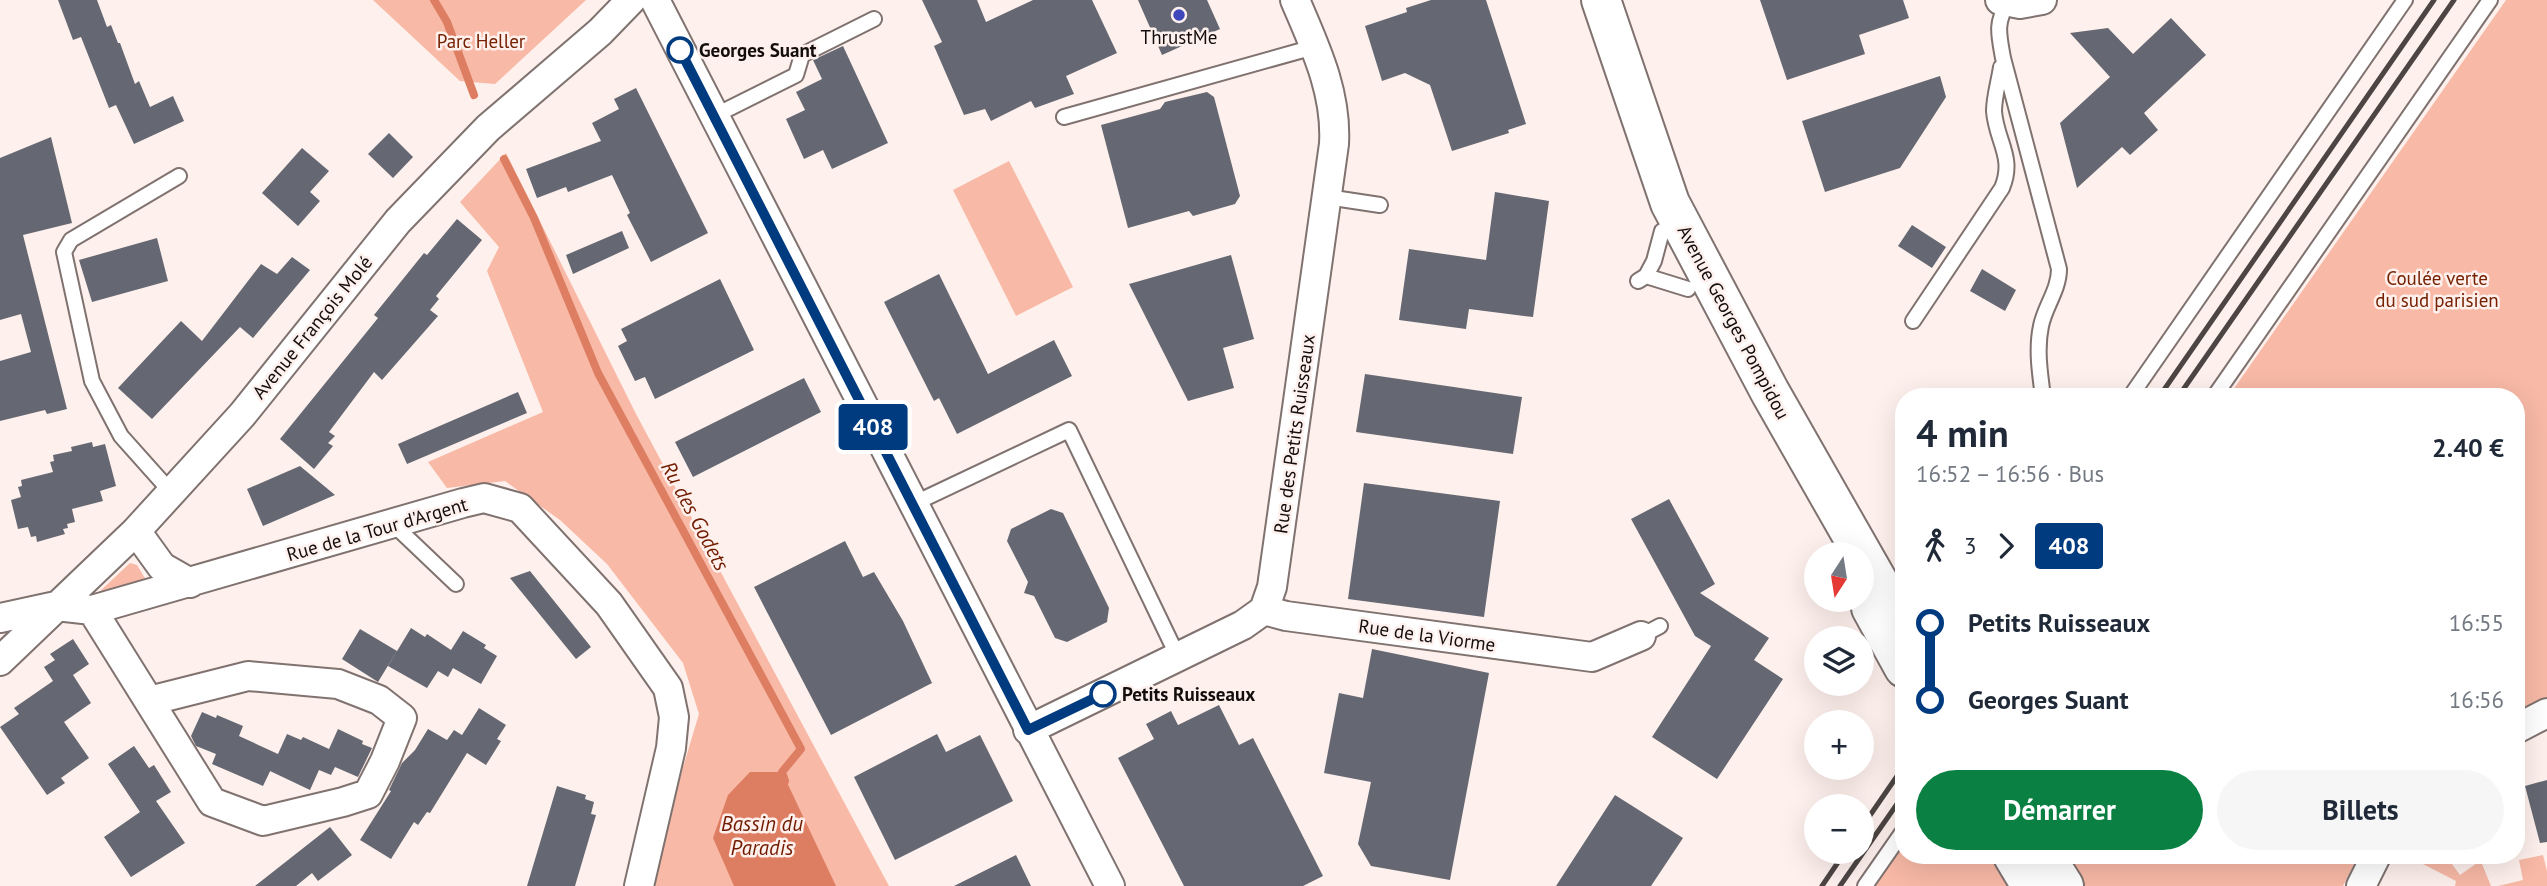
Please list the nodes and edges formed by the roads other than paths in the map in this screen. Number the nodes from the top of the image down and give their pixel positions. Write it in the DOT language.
graph roads {
  1 [pos="631,0"];
  2 [pos="655,0"];
  3 [pos="1294,0"];
  4 [pos="1582,0"];
  5 [pos="1601,0"];
  6 [pos="2042,0"];
  7 [pos="2405,0"];
  8 [pos="2490,0"];
  9 [pos="2004,1"];
  10 [pos="874,19"];
  11 [pos="1314,47"];
  12 [pos="2003,58"];
  13 [pos="714,116"];
  14 [pos="1064,117"];
  15 [pos="179,176"];
  16 [pos="1327,197"];
  17 [pos="1380,205"];
  18 [pos="1662,231"];
  19 [pos="1688,289"];
  20 [pos="1913,321"];
  21 [pos="2042,388"];
  22 [pos="2136,388"];
  23 [pos="2220,388"];
  24 [pos="172,492"];
  25 [pos="1820,495"];
  26 [pos="913,504"];
  27 [pos="393,524"];
  28 [pos="136,531"];
  29 [pos="1838,542"];
  30 [pos="190,583"];
  31 [pos="456,584"];
  32 [pos="56,606"];
  33 [pos="92,610"];
  34 [pos="1264,610"];
  35 [pos="1873,612"];
  36 [pos="1895,613"];
  37 [pos="0,618"];
  38 [pos="1651,631"];
  39 [pos="1895,652"];
  40 [pos="1178,657"];
  41 [pos="0,661"];
  42 [pos="149,701"];
  43 [pos="2547,713"];
  44 [pos="2525,724"];
  45 [pos="1028,730"];
  46 [pos="1895,843"];
  47 [pos="2018,864"];
  48 [pos="2050,864"];
  49 [pos="2372,864"];
  50 [pos="639,886"];
  51 [pos="1110,886"];
  52 [pos="1865,886"];
  53 [pos="2031,886"];
  54 [pos="2064,886"];
  55 [pos="2361,886"];
  1 -- 24 [label="street, Avenue François Molé"];
  2 -- 13 [label="street"];
  3 -- 11 [label="street, Rue des Petits Ruisseaux"];
  4 -- 18 [label="main road, Avenue Georges Pompidou"];
  5 -- 25 [label="main road, Avenue Georges Pompidou"];
  6 -- 9 [label="street"];
  7 -- 22 [label="lane"];
  8 -- 23 [label="lane"];
  9 -- 12 [label="lane"];
  10 -- 13 [label="lane"];
  11 -- 14 [label="lane"];
  11 -- 16 [label="street, Rue des Petits Ruisseaux"];
  12 -- 20 [label="lane"];
  12 -- 21 [label="lane"];
  13 -- 26 [label="street"];
  15 -- 24 [label="lane"];
  16 -- 17 [label="lane"];
  16 -- 34 [label="street, Rue des Petits Ruisseaux"];
  18 -- 19 [label="main road, Avenue Georges Pompidou"];
  18 -- 19 [label="lane"];
  19 -- 25 [label="main road, Avenue Georges Pompidou"];
  24 -- 28 [label="street, Avenue François Molé"];
  25 -- 29 [label="main road, Avenue Georges Pompidou"];
  25 -- 36 [label="main road, Avenue Georges Pompidou"];
  26 -- 40 [label="lane"];
  26 -- 45 [label="street"];
  27 -- 30 [label="street, Rue de la Tour d'Argent"];
  27 -- 31 [label="lane"];
  27 -- 50 [label="street, Rue de la Tour d'Argent"];
  28 -- 30 [label="street"];
  28 -- 32 [label="street, Avenue François Molé"];
  30 -- 33 [label="street, Rue de la Tour d'Argent"];
  32 -- 33 [label="street, Rue de la Tour d'Argent"];
  32 -- 37 [label="street"];
  32 -- 41 [label="street, Avenue François Molé"];
  33 -- 42 [label="street"];
  34 -- 38 [label="street, Rue de la Viorme"];
  34 -- 40 [label="street"];
  35 -- 39 [label="main road"];
  40 -- 45 [label="street"];
  42 -- 42 [label="street"];
  43 -- 44 [label="street"];
  45 -- 51 [label="street"];
  46 -- 52 [label="lane"];
  47 -- 53 [label="main road"];
  48 -- 54 [label="main road"];
  49 -- 55 [label="street"];
}
